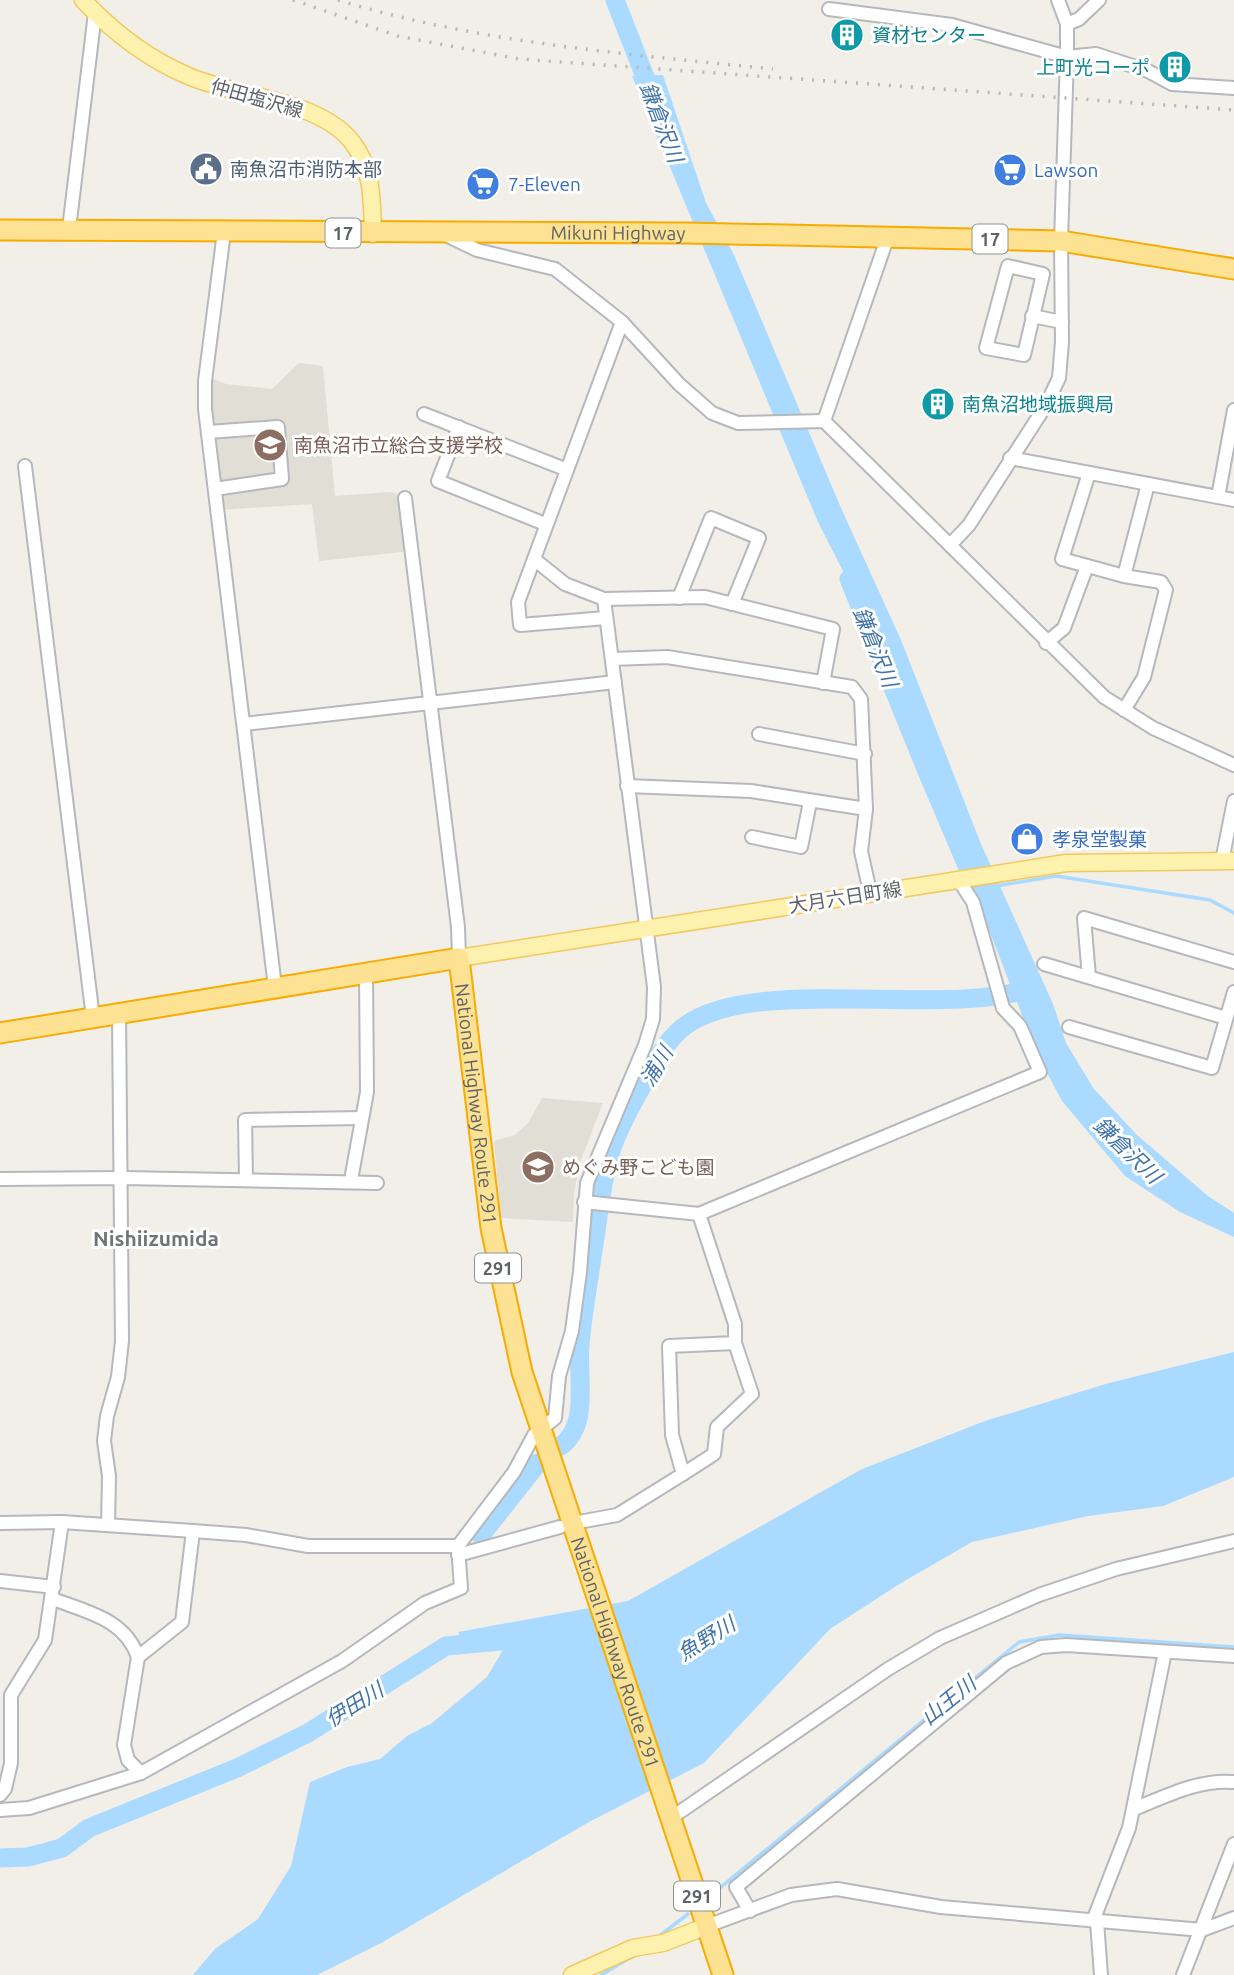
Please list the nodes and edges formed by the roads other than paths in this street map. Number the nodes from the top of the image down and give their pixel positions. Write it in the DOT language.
graph roads {
  1 [pos="83,0"];
  2 [pos="1058,0"];
  3 [pos="1099,0"];
  4 [pos="829,9"];
  5 [pos="95,13"];
  6 [pos="1066,24"];
  7 [pos="1067,57"];
  8 [pos="1234,88"];
  9 [pos="69,229"];
  10 [pos="0,230"];
  11 [pos="224,232"];
  12 [pos="443,233"];
  13 [pos="373,234"];
  14 [pos="888,236"];
  15 [pos="1061,241"];
  16 [pos="1234,269"];
  17 [pos="1032,316"];
  18 [pos="622,322"];
  19 [pos="1062,322"];
  20 [pos="1234,410"];
  21 [pos="425,414"];
  22 [pos="824,421"];
  23 [pos="458,427"];
  24 [pos="208,432"];
  25 [pos="1010,458"];
  26 [pos="25,466"];
  27 [pos="565,469"];
  28 [pos="1089,473"];
  29 [pos="1148,484"];
  30 [pos="215,489"];
  31 [pos="1218,497"];
  32 [pos="405,498"];
  33 [pos="1234,500"];
  34 [pos="545,524"];
  35 [pos="950,545"];
  36 [pos="534,559"];
  37 [pos="1087,566"];
  38 [pos="1124,576"];
  39 [pos="679,598"];
  40 [pos="604,599"];
  41 [pos="732,604"];
  42 [pos="606,618"];
  43 [pos="1046,642"];
  44 [pos="612,659"];
  45 [pos="615,682"];
  46 [pos="823,683"];
  47 [pos="429,702"];
  48 [pos="1124,710"];
  49 [pos="244,724"];
  50 [pos="760,734"];
  51 [pos="866,754"];
  52 [pos="1234,765"];
  53 [pos="628,786"];
  54 [pos="1234,800"];
  55 [pos="810,802"];
  56 [pos="866,809"];
  57 [pos="752,837"];
  58 [pos="1228,861"];
  59 [pos="958,879"];
  60 [pos="870,892"];
  61 [pos="646,929"];
  62 [pos="458,958"];
  63 [pos="1234,962"];
  64 [pos="1044,964"];
  65 [pos="366,972"];
  66 [pos="1089,977"];
  67 [pos="275,987"];
  68 [pos="1234,992"];
  69 [pos="119,1014"];
  70 [pos="93,1018"];
  71 [pos="1226,1018"];
  72 [pos="1069,1027"];
  73 [pos="0,1033"];
  74 [pos="362,1118"];
  75 [pos="123,1178"];
  76 [pos="0,1179"];
  77 [pos="246,1179"];
  78 [pos="351,1180"];
  79 [pos="377,1182"];
  80 [pos="584,1202"];
  81 [pos="699,1214"];
  82 [pos="735,1343"];
  83 [pos="539,1433"];
  84 [pos="683,1474"];
  85 [pos="62,1522"];
  86 [pos="579,1522"];
  87 [pos="0,1523"];
  88 [pos="108,1525"];
  89 [pos="560,1527"];
  90 [pos="193,1531"];
  91 [pos="1234,1541"];
  92 [pos="458,1550"];
  93 [pos="0,1581"];
  94 [pos="54,1593"];
  95 [pos="1165,1652"];
  96 [pos="1234,1656"];
  97 [pos="138,1657"];
  98 [pos="141,1773"];
  99 [pos="1234,1782"];
  100 [pos="0,1795"];
  101 [pos="1134,1809"];
  102 [pos="0,1810"];
  103 [pos="670,1815"];
  104 [pos="1234,1844"];
  105 [pos="750,1911"];
  106 [pos="1234,1919"];
  107 [pos="1095,1922"];
  108 [pos="707,1926"];
  109 [pos="1202,1930"];
  110 [pos="572,1975"];
  111 [pos="723,1975"];
  112 [pos="1101,1975"];
  113 [pos="1183,1975"];
  1 -- 5 [label="main road, 仲田塩沢線"];
  2 -- 6 [label="street"];
  3 -- 6 [label="street"];
  4 -- 7 [label="street"];
  5 -- 9 [label="street"];
  5 -- 13 [label="main road, 仲田塩沢線"];
  6 -- 7 [label="street"];
  7 -- 8 [label="street"];
  7 -- 15 [label="street"];
  9 -- 10 [label="highway, Mikuni Highway / 17"];
  9 -- 11 [label="highway, Mikuni Highway / 17"];
  11 -- 13 [label="highway, Mikuni Highway / 17"];
  11 -- 24 [label="street"];
  12 -- 13 [label="highway, Mikuni Highway / 17"];
  12 -- 14 [label="highway, Mikuni Highway / 17"];
  12 -- 18 [label="street"];
  14 -- 15 [label="highway, Mikuni Highway / 17"];
  14 -- 22 [label="street"];
  15 -- 16 [label="highway, Mikuni Highway / 17"];
  15 -- 19 [label="street"];
  17 -- 17 [label="street"];
  17 -- 19 [label="street"];
  18 -- 22 [label="street"];
  18 -- 27 [label="street"];
  19 -- 25 [label="street"];
  20 -- 31 [label="street"];
  21 -- 23 [label="street"];
  22 -- 35 [label="street"];
  23 -- 27 [label="street"];
  23 -- 34 [label="street"];
  24 -- 30 [label="street"];
  24 -- 30 [label="street"];
  25 -- 28 [label="street"];
  25 -- 35 [label="street"];
  26 -- 70 [label="street"];
  27 -- 34 [label="street"];
  28 -- 29 [label="street"];
  28 -- 37 [label="street"];
  29 -- 31 [label="street"];
  29 -- 38 [label="street"];
  30 -- 49 [label="street"];
  31 -- 33 [label="street"];
  32 -- 47 [label="street"];
  34 -- 36 [label="street"];
  35 -- 43 [label="street"];
  36 -- 40 [label="street"];
  36 -- 42 [label="street"];
  37 -- 38 [label="street"];
  37 -- 43 [label="street"];
  38 -- 48 [label="street"];
  39 -- 40 [label="street"];
  39 -- 41 [label="street"];
  39 -- 41 [label="street"];
  40 -- 42 [label="street"];
  41 -- 46 [label="street"];
  42 -- 44 [label="street"];
  43 -- 48 [label="street"];
  44 -- 45 [label="street"];
  44 -- 46 [label="street"];
  45 -- 47 [label="street"];
  45 -- 53 [label="street"];
  46 -- 51 [label="street"];
  47 -- 49 [label="street"];
  47 -- 62 [label="street"];
  48 -- 52 [label="street"];
  49 -- 67 [label="street"];
  50 -- 51 [label="street"];
  51 -- 56 [label="street"];
  53 -- 55 [label="street"];
  53 -- 61 [label="street"];
  54 -- 58 [label="street"];
  55 -- 56 [label="street"];
  55 -- 57 [label="street"];
  56 -- 60 [label="street"];
  58 -- 59 [label="main road, 大月六日町線"];
  59 -- 60 [label="main road, 大月六日町線"];
  59 -- 81 [label="street"];
  60 -- 61 [label="main road, 大月六日町線"];
  61 -- 62 [label="main road, 大月六日町線"];
  61 -- 80 [label="street"];
  62 -- 65 [label="highway, National Highway Route 291"];
  62 -- 83 [label="highway, National Highway Route 291 / 291"];
  63 -- 66 [label="street"];
  64 -- 66 [label="street"];
  65 -- 67 [label="highway, National Highway Route 291"];
  65 -- 74 [label="street"];
  66 -- 71 [label="street"];
  67 -- 69 [label="highway, National Highway Route 291"];
  68 -- 71 [label="street"];
  69 -- 70 [label="highway, National Highway Route 291"];
  69 -- 75 [label="street"];
  70 -- 73 [label="highway, National Highway Route 291"];
  71 -- 72 [label="street"];
  74 -- 77 [label="street"];
  74 -- 78 [label="street"];
  75 -- 76 [label="street"];
  75 -- 77 [label="street"];
  75 -- 88 [label="street"];
  77 -- 78 [label="street"];
  78 -- 79 [label="street"];
  80 -- 81 [label="street"];
  80 -- 83 [label="street"];
  81 -- 82 [label="street"];
  82 -- 84 [label="street"];
  82 -- 84 [label="street"];
  83 -- 92 [label="street"];
  83 -- 103 [label="highway, National Highway Route 291 / 291"];
  84 -- 86 [label="street"];
  85 -- 87 [label="street"];
  85 -- 88 [label="street"];
  85 -- 94 [label="street"];
  88 -- 90 [label="street"];
  89 -- 92 [label="street"];
  90 -- 92 [label="street"];
  90 -- 97 [label="street"];
  91 -- 103 [label="street"];
  92 -- 98 [label="street"];
  93 -- 94 [label="street"];
  94 -- 97 [label="street"];
  94 -- 100 [label="street"];
  95 -- 96 [label="street"];
  95 -- 101 [label="street"];
  95 -- 105 [label="street"];
  97 -- 98 [label="street"];
  98 -- 102 [label="street"];
  99 -- 101 [label="street"];
  101 -- 107 [label="street"];
  103 -- 108 [label="highway, National Highway Route 291 / 291"];
  104 -- 109 [label="street"];
  105 -- 107 [label="street"];
  105 -- 108 [label="street"];
  106 -- 109 [label="street"];
  107 -- 109 [label="street"];
  107 -- 112 [label="street"];
  108 -- 110 [label="main road"];
  108 -- 111 [label="highway, National Highway Route 291 / 291"];
  109 -- 113 [label="street"];
}
